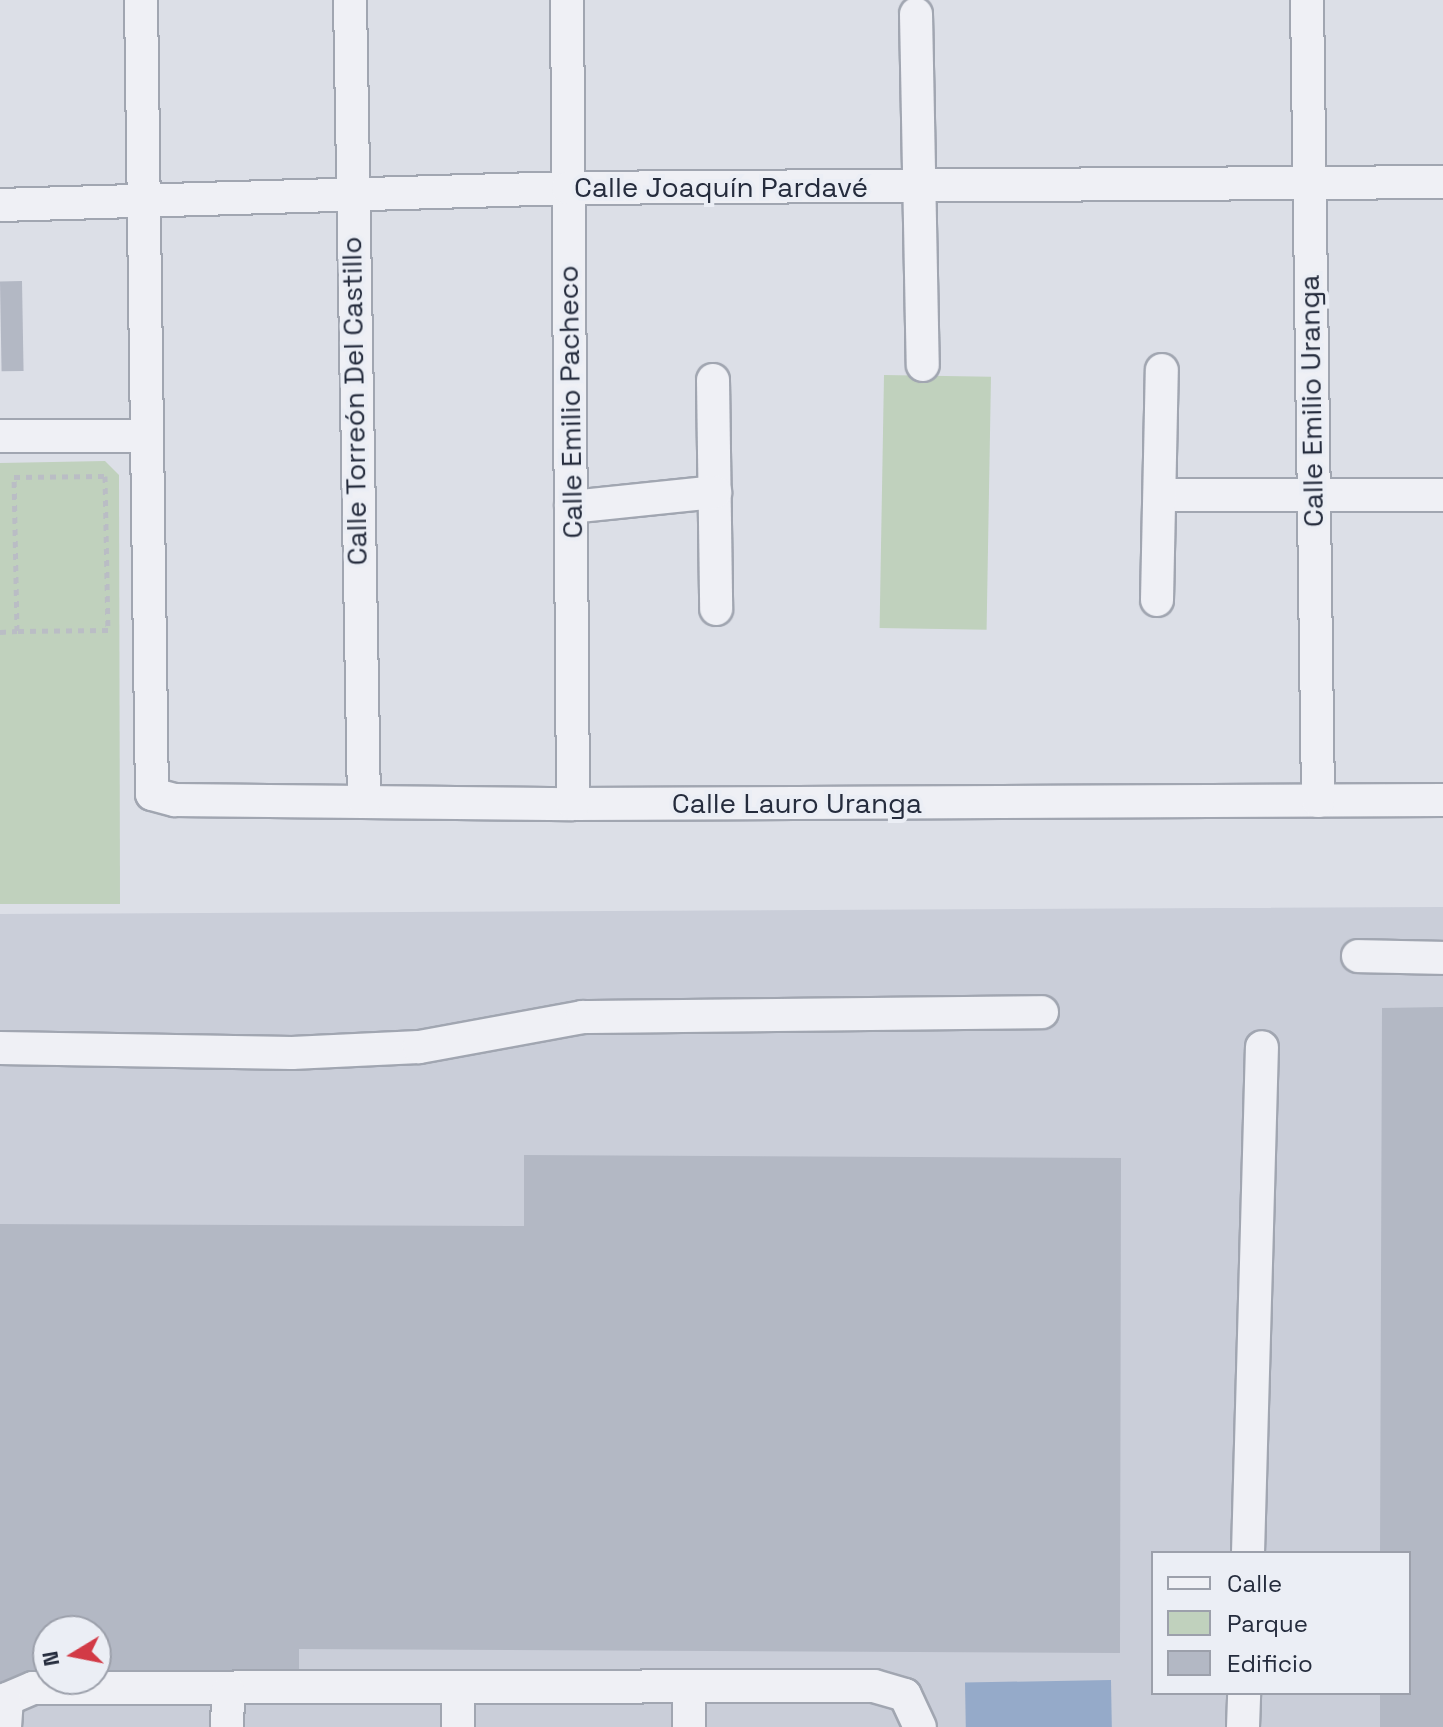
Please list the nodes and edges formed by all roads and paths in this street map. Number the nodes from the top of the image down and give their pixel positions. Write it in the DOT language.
graph roads {
  1 [pos="141,0"];
  2 [pos="350,0"];
  3 [pos="567,0"];
  4 [pos="1307,0"];
  5 [pos="916,14"];
  6 [pos="1443,182"];
  7 [pos="1305,183"];
  8 [pos="920,187"];
  9 [pos="568,188"];
  10 [pos="349,194"];
  11 [pos="142,204"];
  12 [pos="0,205"];
  13 [pos="923,365"];
  14 [pos="1162,370"];
  15 [pos="713,380"];
  16 [pos="0,436"];
  17 [pos="144,436"];
  18 [pos="715,492"];
  19 [pos="1163,495"];
  20 [pos="1443,495"];
  21 [pos="1314,500"];
  22 [pos="571,507"];
  23 [pos="1157,600"];
  24 [pos="716,609"];
  25 [pos="17,631"];
  26 [pos="0,632"];
  27 [pos="1443,800"];
  28 [pos="1318,801"];
  29 [pos="364,802"];
  30 [pos="573,804"];
  31 [pos="1358,956"];
  32 [pos="1443,958"];
  33 [pos="1042,1012"];
  34 [pos="1262,1047"];
  35 [pos="0,1048"];
  36 [pos="1248,1551"];
  37 [pos="458,1690"];
  38 [pos="689,1690"];
  39 [pos="228,1691"];
  40 [pos="1244,1695"];
  41 [pos="5,1727"];
  42 [pos="227,1727"];
  43 [pos="458,1727"];
  44 [pos="689,1727"];
  45 [pos="920,1727"];
  46 [pos="1243,1727"];
  1 -- 11 [label="street"];
  2 -- 10 [label="street, Calle Torreón Del Castillo"];
  3 -- 9 [label="street, Calle Emilio Pacheco"];
  4 -- 7 [label="street, Calle Emilio Uranga"];
  5 -- 8 [label="street"];
  6 -- 7 [label="street, Calle Joaquín Pardavé"];
  7 -- 8 [label="street, Calle Joaquín Pardavé"];
  7 -- 21 [label="street, Calle Emilio Uranga"];
  8 -- 9 [label="street, Calle Joaquín Pardavé"];
  8 -- 13 [label="street"];
  9 -- 10 [label="street, Calle Joaquín Pardavé"];
  9 -- 22 [label="street, Calle Emilio Pacheco"];
  10 -- 11 [label="street, Calle Joaquín Pardavé"];
  10 -- 29 [label="street, Calle Torreón Del Castillo"];
  11 -- 12 [label="street, Calle Joaquín Pardavé"];
  11 -- 17 [label="street"];
  14 -- 19 [label="street"];
  15 -- 18 [label="street"];
  16 -- 17 [label="street"];
  17 -- 29 [label="street, Calle Lauro Uranga"];
  18 -- 22 [label="street"];
  18 -- 24 [label="street"];
  19 -- 21 [label="street"];
  19 -- 23 [label="street"];
  20 -- 21 [label="street"];
  21 -- 28 [label="street, Calle Emilio Uranga"];
  22 -- 30 [label="street, Calle Emilio Pacheco"];
  25 -- 25 [label="path"];
  25 -- 26 [label="path"];
  27 -- 28 [label="street, Calle Lauro Uranga"];
  28 -- 30 [label="street, Calle Lauro Uranga"];
  29 -- 30 [label="street, Calle Lauro Uranga"];
  31 -- 32 [label="street"];
  33 -- 35 [label="street"];
  34 -- 36 [label="street"];
  37 -- 38 [label="street"];
  37 -- 39 [label="street"];
  37 -- 43 [label="street"];
  38 -- 44 [label="street"];
  38 -- 45 [label="street"];
  39 -- 41 [label="street"];
  39 -- 42 [label="street"];
  40 -- 46 [label="street"];
}
